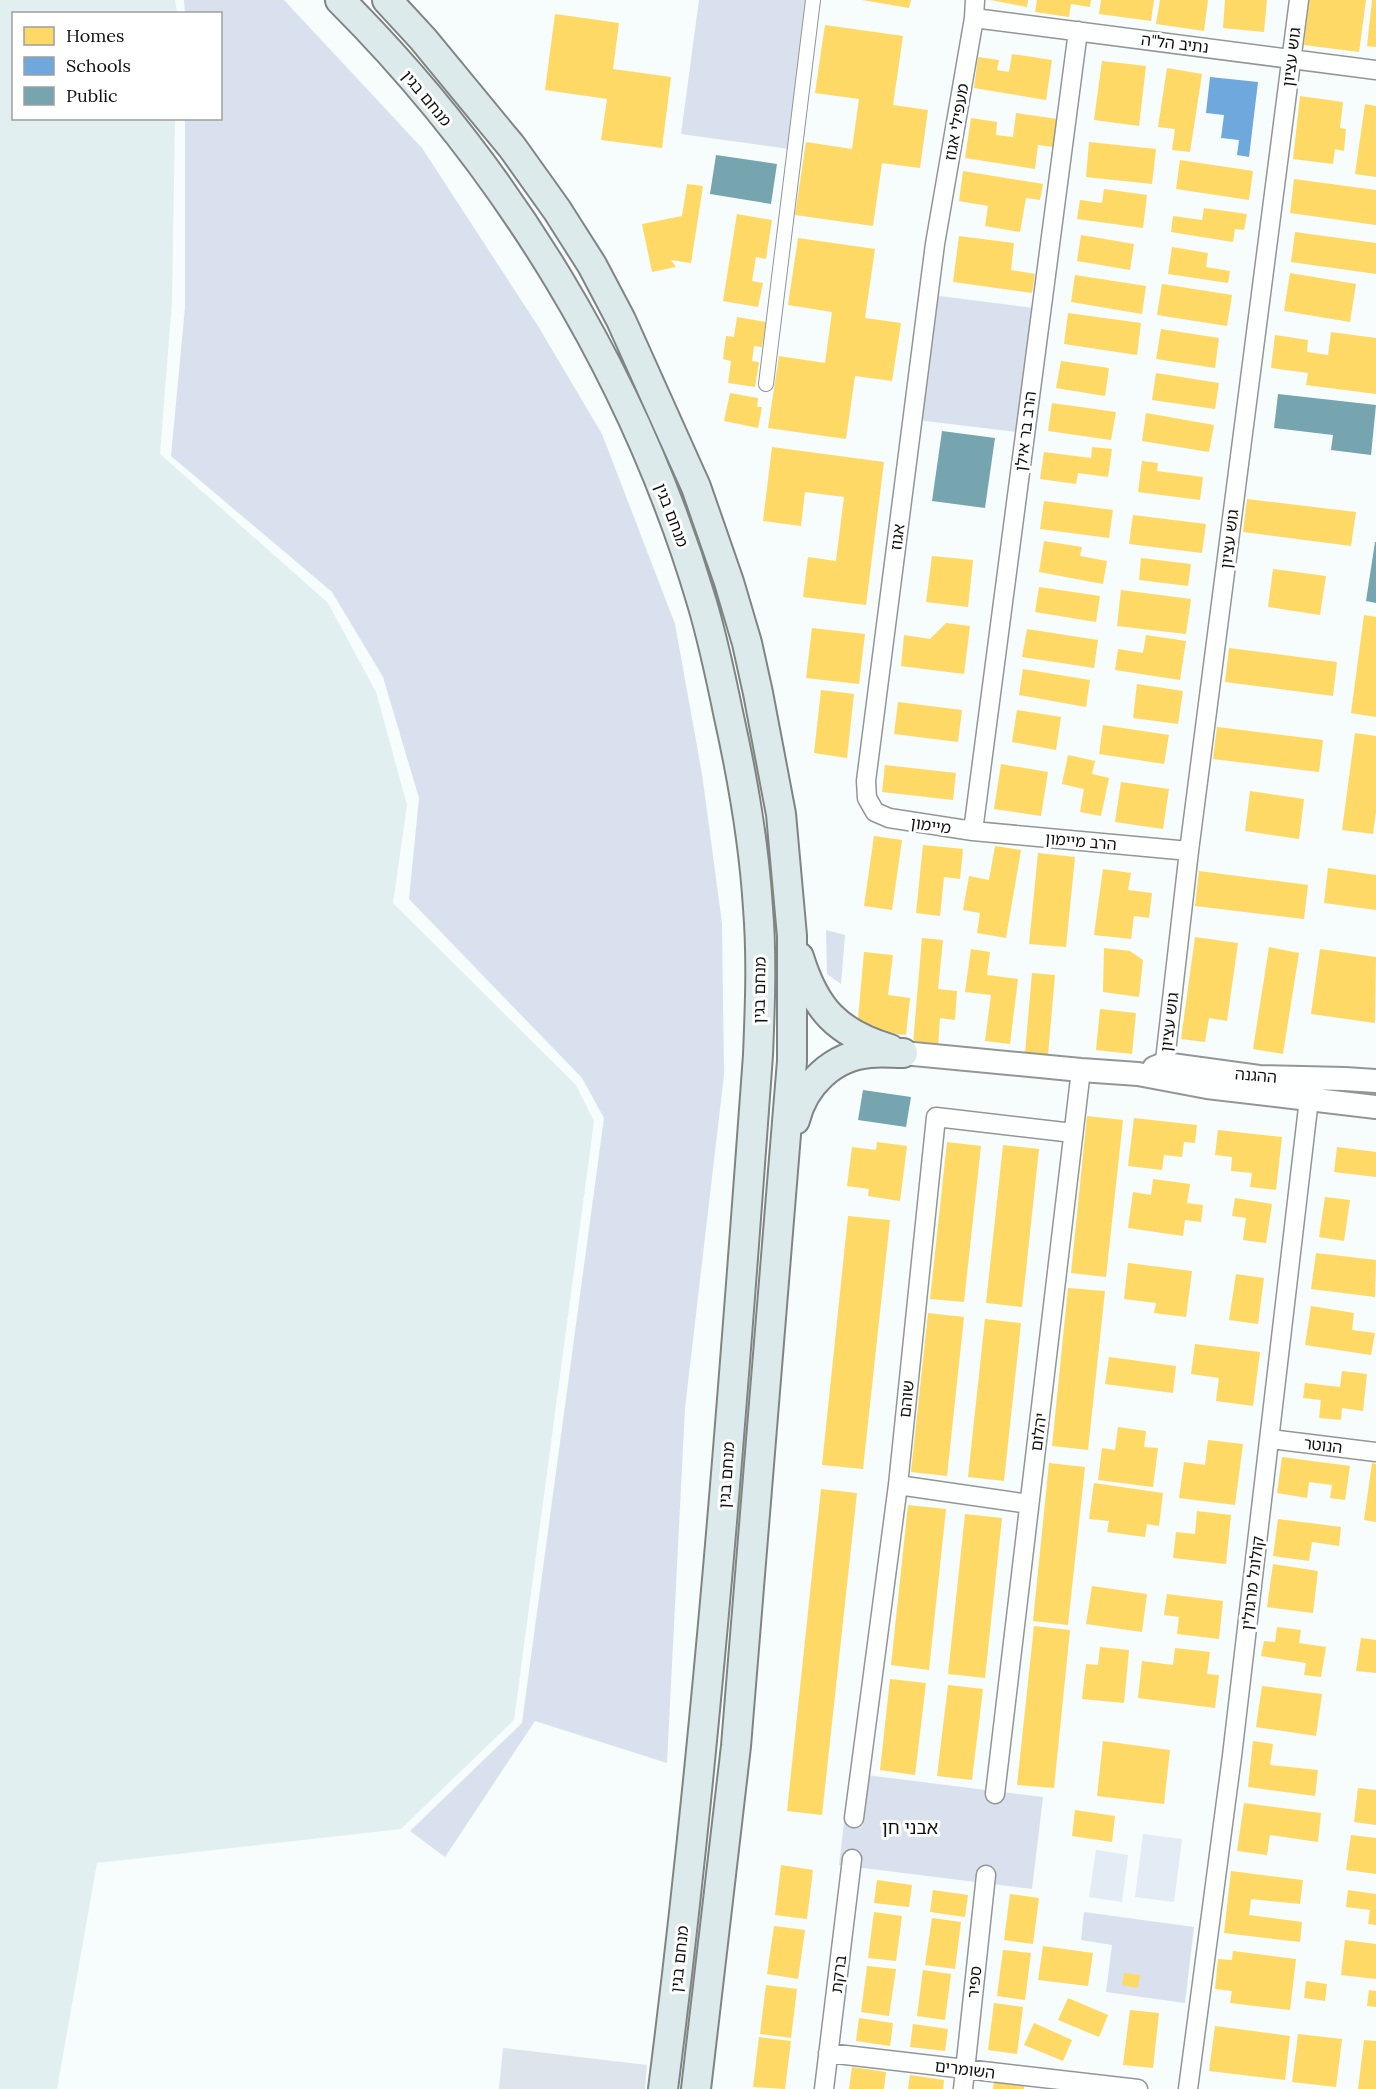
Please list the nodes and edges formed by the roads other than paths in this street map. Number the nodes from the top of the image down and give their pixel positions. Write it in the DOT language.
graph roads {
  1 [pos="340,0"];
  2 [pos="387,0"];
  3 [pos="813,0"];
  4 [pos="1299,0"];
  5 [pos="975,9"];
  6 [pos="1078,31"];
  7 [pos="1291,58"];
  8 [pos="1376,70"];
  9 [pos="935,244"];
  10 [pos="766,384"];
  11 [pos="889,818"];
  12 [pos="973,831"];
  13 [pos="1189,851"];
  14 [pos="792,936"];
  15 [pos="903,1053"];
  16 [pos="1081,1070"];
  17 [pos="1163,1072"];
  18 [pos="1376,1081"];
  19 [pos="1314,1089"];
  20 [pos="1376,1107"];
  21 [pos="1073,1133"];
  22 [pos="784,1162"];
  23 [pos="1270,1439"];
  24 [pos="1376,1452"];
  25 [pos="898,1485"];
  26 [pos="1029,1504"];
  27 [pos="995,1794"];
  28 [pos="854,1818"];
  29 [pos="852,1859"];
  30 [pos="986,1875"];
  31 [pos="828,2053"];
  32 [pos="965,2069"];
  33 [pos="663,2089"];
  34 [pos="696,2089"];
  35 [pos="824,2089"];
  36 [pos="963,2089"];
  37 [pos="1138,2089"];
  38 [pos="1188,2089"];
  1 -- 33 [label="main road, מנחם בגין"];
  2 -- 14 [label="main road, מנחם בגין"];
  3 -- 10 [label="street"];
  4 -- 7 [label="street, גוש עציון"];
  5 -- 6 [label="street, נתיב הל\"ה"];
  5 -- 9 [label="street, מעפילי אגוז"];
  6 -- 7 [label="street, נתיב הל\"ה"];
  6 -- 12 [label="street, הרב בר אילן"];
  7 -- 8 [label="street, נתיב הל\"ה"];
  7 -- 13 [label="street, גוש עציון"];
  9 -- 11 [label="street, אגוז"];
  11 -- 12 [label="street, מיימון"];
  12 -- 13 [label="street, הרב מיימון"];
  13 -- 17 [label="street, גוש עציון"];
  14 -- 15 [label="main road"];
  14 -- 22 [label="main road, מנחם בגין"];
  15 -- 16 [label="street, ההגנה"];
  15 -- 22 [label="main road"];
  16 -- 17 [label="street, ההגנה"];
  16 -- 21 [label="street, יהלום"];
  17 -- 19 [label="street, ההגנה"];
  18 -- 19 [label="street, ההגנה"];
  19 -- 20 [label="street, ההגנה"];
  19 -- 23 [label="street, קולונל מרגולין"];
  21 -- 25 [label="street, שוהם"];
  21 -- 26 [label="street, יהלום"];
  22 -- 34 [label="main road, מנחם בגין"];
  23 -- 24 [label="street, הנוטר"];
  23 -- 38 [label="street, קולונל מרגולין"];
  25 -- 26 [label="street"];
  25 -- 28 [label="street, שוהם"];
  26 -- 27 [label="street, יהלום"];
  29 -- 31 [label="street, ברקת"];
  30 -- 32 [label="street, ספיר"];
  31 -- 32 [label="street, השומרים"];
  31 -- 35 [label="street, ברקת"];
  32 -- 36 [label="street, ספיר"];
  32 -- 37 [label="street, השומרים"];
}
